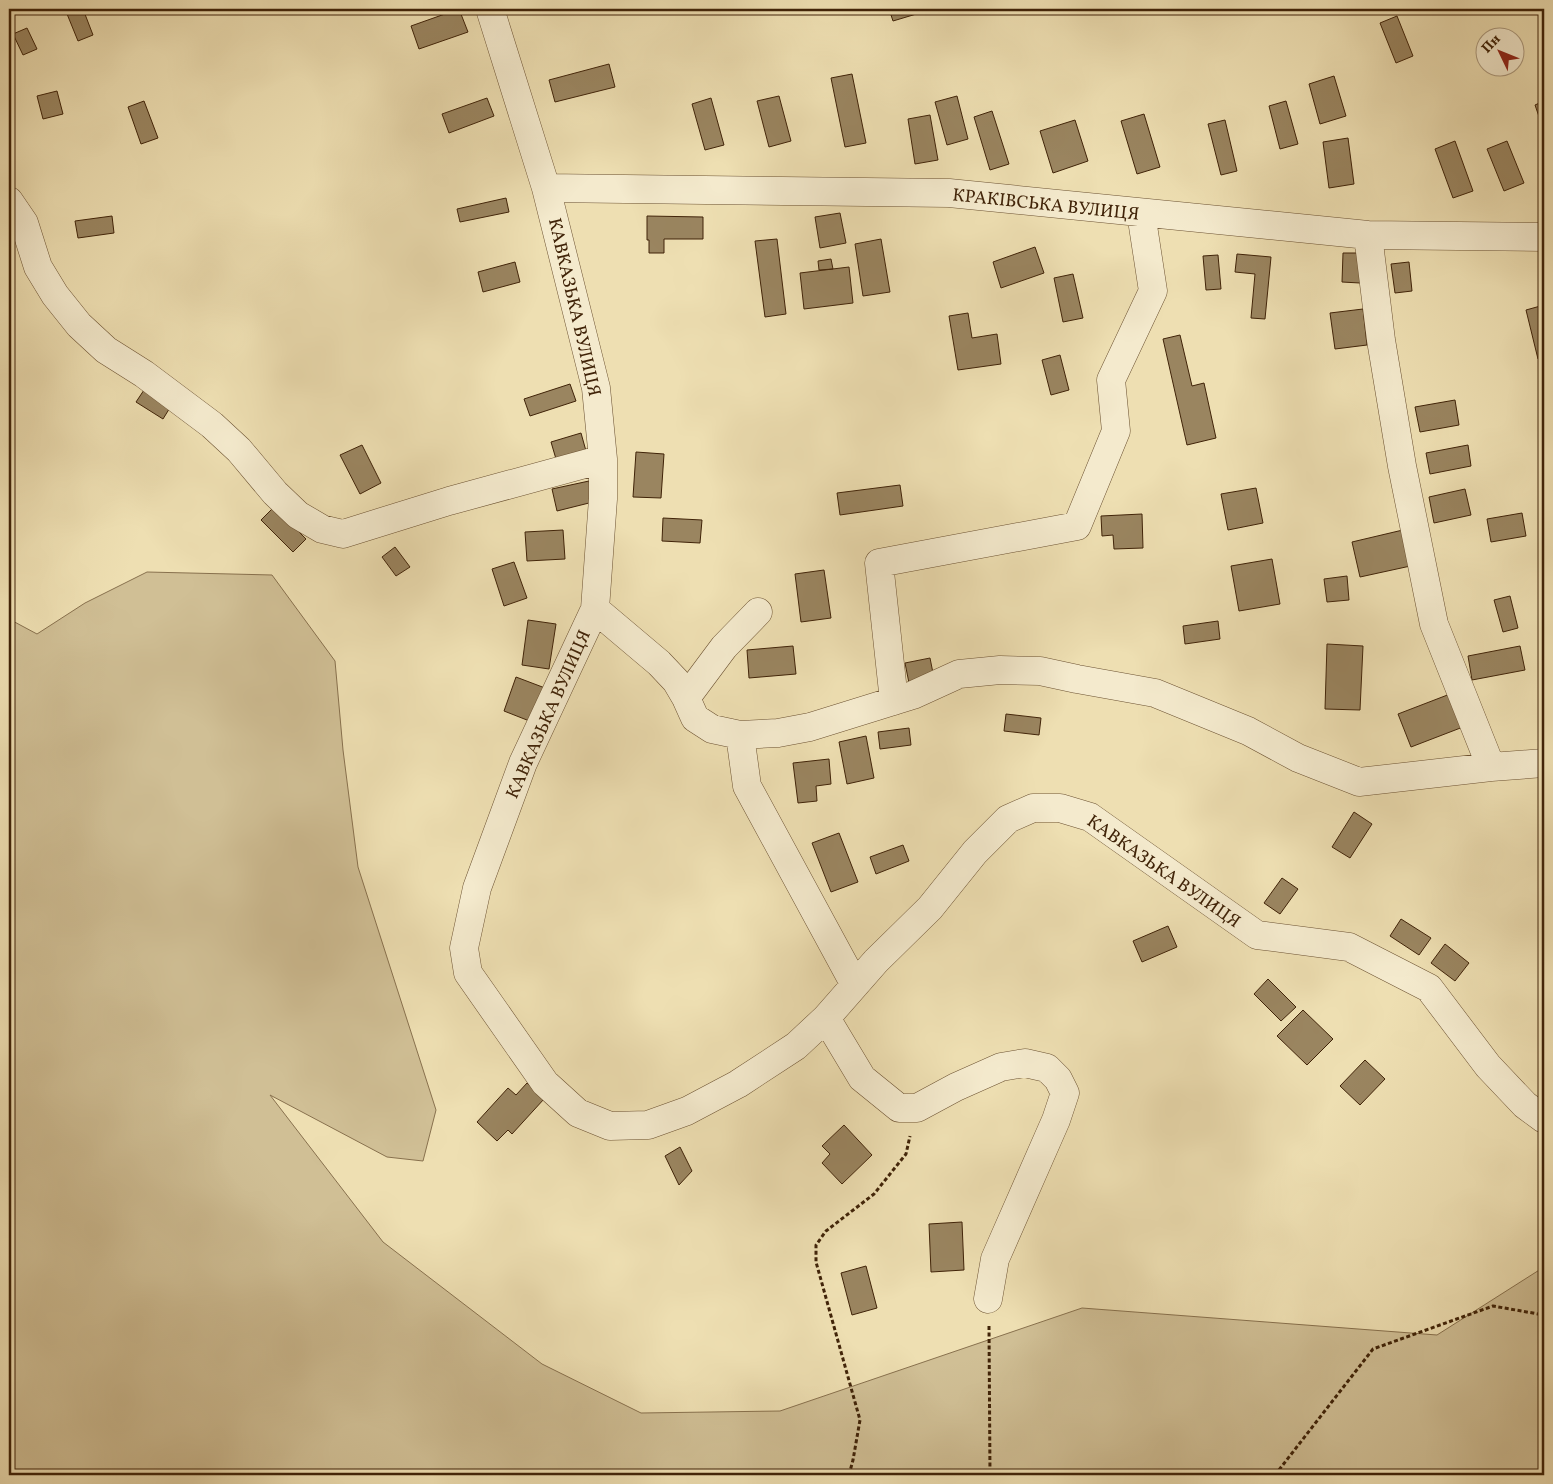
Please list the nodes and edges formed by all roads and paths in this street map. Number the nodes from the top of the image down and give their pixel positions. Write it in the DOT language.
graph roads {
  1 [pos="490,9"];
  2 [pos="546,188"];
  3 [pos="9,200"];
  4 [pos="1141,213"];
  5 [pos="1368,235"];
  6 [pos="1544,237"];
  7 [pos="603,459"];
  8 [pos="595,608"];
  9 [pos="758,612"];
  10 [pos="686,698"];
  11 [pos="894,701"];
  12 [pos="740,735"];
  13 [pos="1544,763"];
  14 [pos="1492,767"];
  15 [pos="856,985"];
  16 [pos="826,1018"];
  17 [pos="917,1108"];
  18 [pos="1544,1119"];
  19 [pos="988,1299"];
  20 [pos="1544,1315"];
  21 [pos="848,1475"];
  22 [pos="990,1475"];
  23 [pos="1275,1475"];
  1 -- 2 [label="street, КАВКАЗЬКА ВУЛИЦЯ"];
  2 -- 4 [label="street, КРАКІВСЬКА ВУЛИЦЯ"];
  2 -- 7 [label="street, КАВКАЗЬКА ВУЛИЦЯ"];
  3 -- 7 [label="street"];
  4 -- 5 [label="street, КРАКІВСЬКА ВУЛИЦЯ"];
  4 -- 11 [label="street"];
  5 -- 6 [label="street, КРАКІВСЬКА ВУЛИЦЯ"];
  5 -- 14 [label="street"];
  7 -- 8 [label="street, КАВКАЗЬКА ВУЛИЦЯ"];
  8 -- 10 [label="street"];
  8 -- 16 [label="street, КАВКАЗЬКА ВУЛИЦЯ"];
  9 -- 10 [label="street"];
  10 -- 12 [label="street"];
  11 -- 12 [label="street"];
  11 -- 14 [label="street"];
  12 -- 15 [label="street"];
  13 -- 14 [label="street"];
  15 -- 16 [label="street, КАВКАЗЬКА ВУЛИЦЯ"];
  15 -- 18 [label="street, КАВКАЗЬКА ВУЛИЦЯ"];
  16 -- 17 [label="street"];
  17 -- 19 [label="street"];
  17 -- 21 [label="path"];
  19 -- 22 [label="path"];
  20 -- 23 [label="path"];
}
